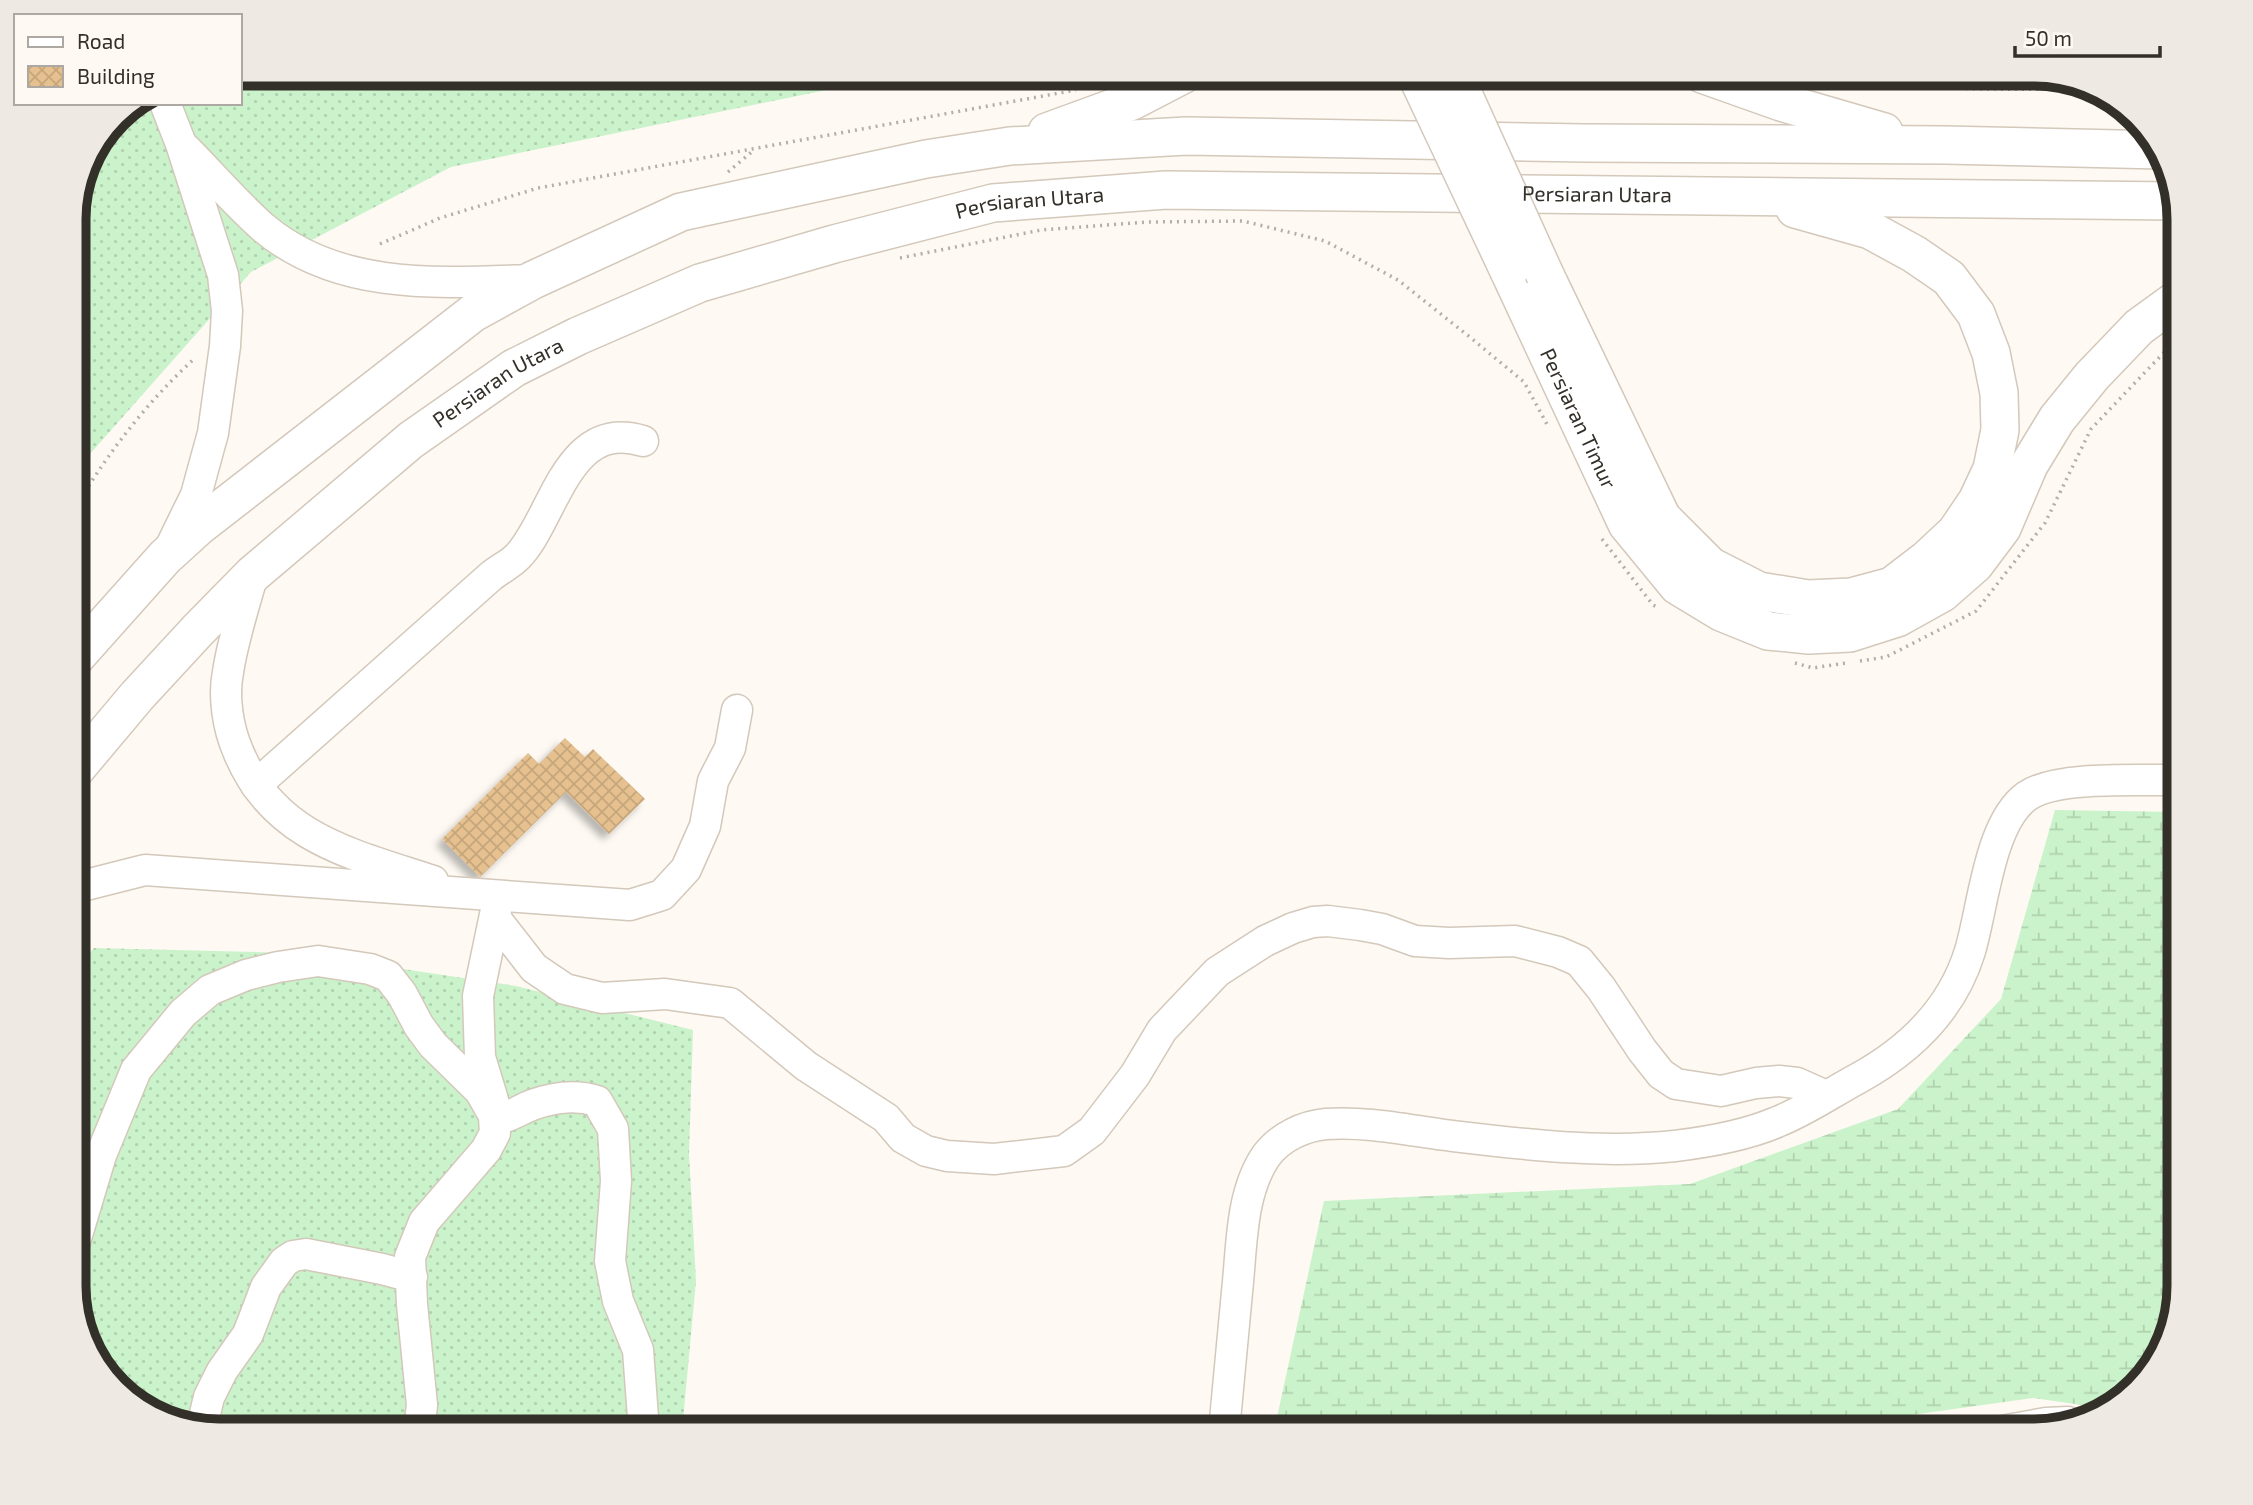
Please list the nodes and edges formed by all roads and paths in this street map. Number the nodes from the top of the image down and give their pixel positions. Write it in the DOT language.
graph roads {
  1 [pos="1161,86"];
  2 [pos="1422,86"];
  3 [pos="1459,86"];
  4 [pos="1731,86"];
  5 [pos="1925,86"];
  6 [pos="1087,87"];
  7 [pos="2063,89"];
  8 [pos="166,105"];
  9 [pos="181,144"];
  10 [pos="1945,145"];
  11 [pos="1010,146"];
  12 [pos="2148,150"];
  13 [pos="1730,194"];
  14 [pos="2166,201"];
  15 [pos="380,244"];
  16 [pos="898,258"];
  17 [pos="533,280"];
  18 [pos="2167,307"];
  19 [pos="2167,349"];
  20 [pos="194,359"];
  21 [pos="1552,433"];
  22 [pos="643,441"];
  23 [pos="86,491"];
  24 [pos="1599,532"];
  25 [pos="165,557"];
  26 [pos="253,574"];
  27 [pos="1664,611"];
  28 [pos="1850,615"];
  29 [pos="86,646"];
  30 [pos="1787,661"];
  31 [pos="737,710"];
  32 [pos="86,757"];
  33 [pos="2167,780"];
  34 [pos="256,785"];
  35 [pos="86,885"];
  36 [pos="488,903"];
  37 [pos="1826,1096"];
  38 [pos="496,1119"];
  39 [pos="86,1205"];
  40 [pos="412,1277"];
  41 [pos="204,1418"];
  42 [pos="420,1419"];
  43 [pos="643,1419"];
  44 [pos="1225,1419"];
  1 -- 11 [label="main road"];
  2 -- 28 [label="main road, Persiaran Timur, bridge"];
  3 -- 28 [label="main road, Persiaran Timur, bridge"];
  4 -- 10 [label="main road"];
  5 -- 7 [label="path"];
  6 -- 15 [label="path"];
  8 -- 9 [label="street"];
  9 -- 17 [label="street"];
  9 -- 25 [label="street"];
  10 -- 11 [label="main road"];
  10 -- 12 [label="main road"];
  11 -- 17 [label="main road"];
  13 -- 14 [label="main road, Persiaran Utara"];
  13 -- 26 [label="main road, Persiaran Utara"];
  13 -- 28 [label="main road"];
  16 -- 21 [label="path"];
  17 -- 25 [label="main road"];
  18 -- 28 [label="main road"];
  19 -- 30 [label="path"];
  20 -- 23 [label="path"];
  22 -- 34 [label="street"];
  24 -- 27 [label="path"];
  25 -- 29 [label="main road"];
  26 -- 32 [label="main road, Persiaran Utara"];
  26 -- 34 [label="street"];
  31 -- 36 [label="street"];
  33 -- 37 [label="street"];
  34 -- 36 [label="street"];
  35 -- 36 [label="street"];
  36 -- 37 [label="street"];
  36 -- 38 [label="street"];
  37 -- 44 [label="street"];
  38 -- 39 [label="street"];
  38 -- 40 [label="street"];
  38 -- 43 [label="street"];
  40 -- 41 [label="street"];
  40 -- 42 [label="street"];
}
